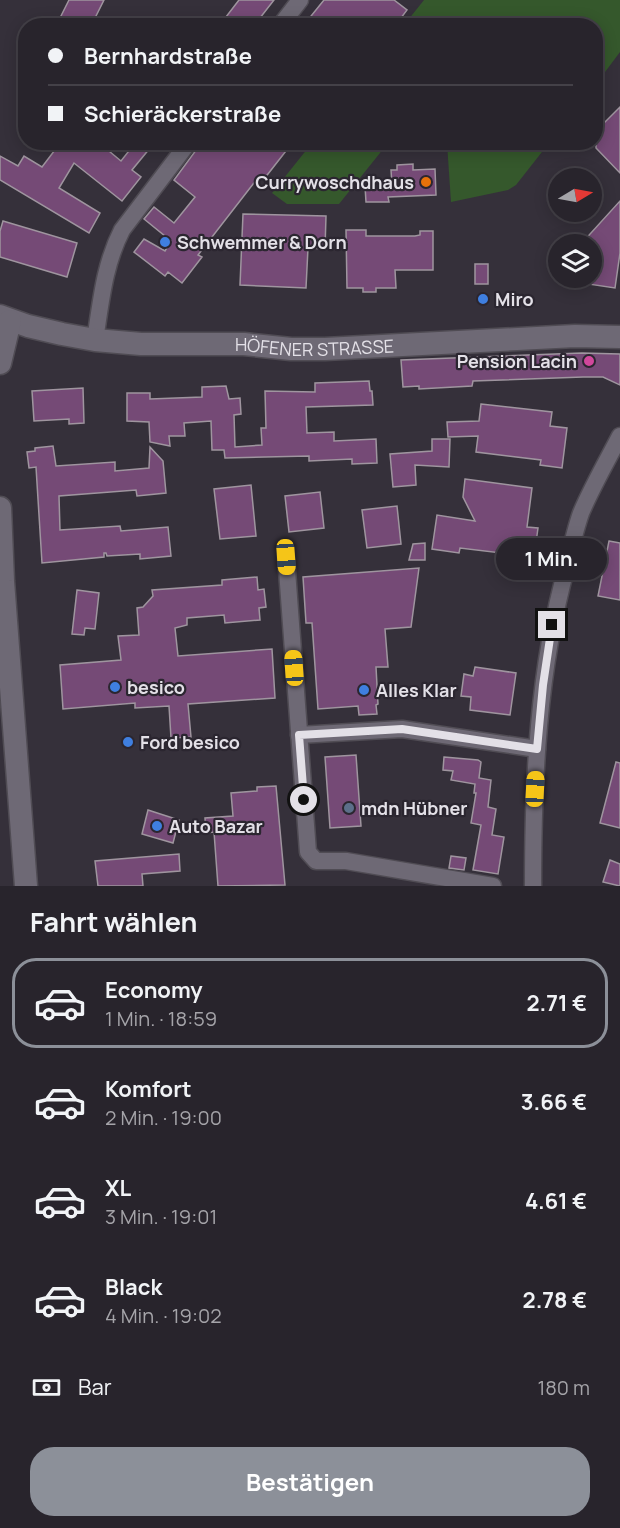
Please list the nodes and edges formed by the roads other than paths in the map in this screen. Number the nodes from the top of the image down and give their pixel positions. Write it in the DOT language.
graph roads {
  1 [pos="300,0"];
  2 [pos="286,18"];
  3 [pos="183,150"];
  4 [pos="5,318"];
  5 [pos="620,337"];
  6 [pos="95,340"];
  7 [pos="0,363"];
  8 [pos="620,436"];
  9 [pos="0,508"];
  10 [pos="286,557"];
  11 [pos="299,735"];
  12 [pos="537,749"];
  13 [pos="26,886"];
  14 [pos="493,886"];
  15 [pos="533,886"];
  1 -- 2 [label="street"];
  3 -- 6 [label="street"];
  4 -- 6 [label="main road, HÖFENER STRASSE"];
  4 -- 7 [label="main road"];
  5 -- 6 [label="main road, HÖFENER STRASSE"];
  8 -- 12 [label="street"];
  9 -- 13 [label="main road"];
  10 -- 11 [label="street"];
  11 -- 12 [label="street"];
  11 -- 14 [label="street"];
  12 -- 15 [label="street"];
}
